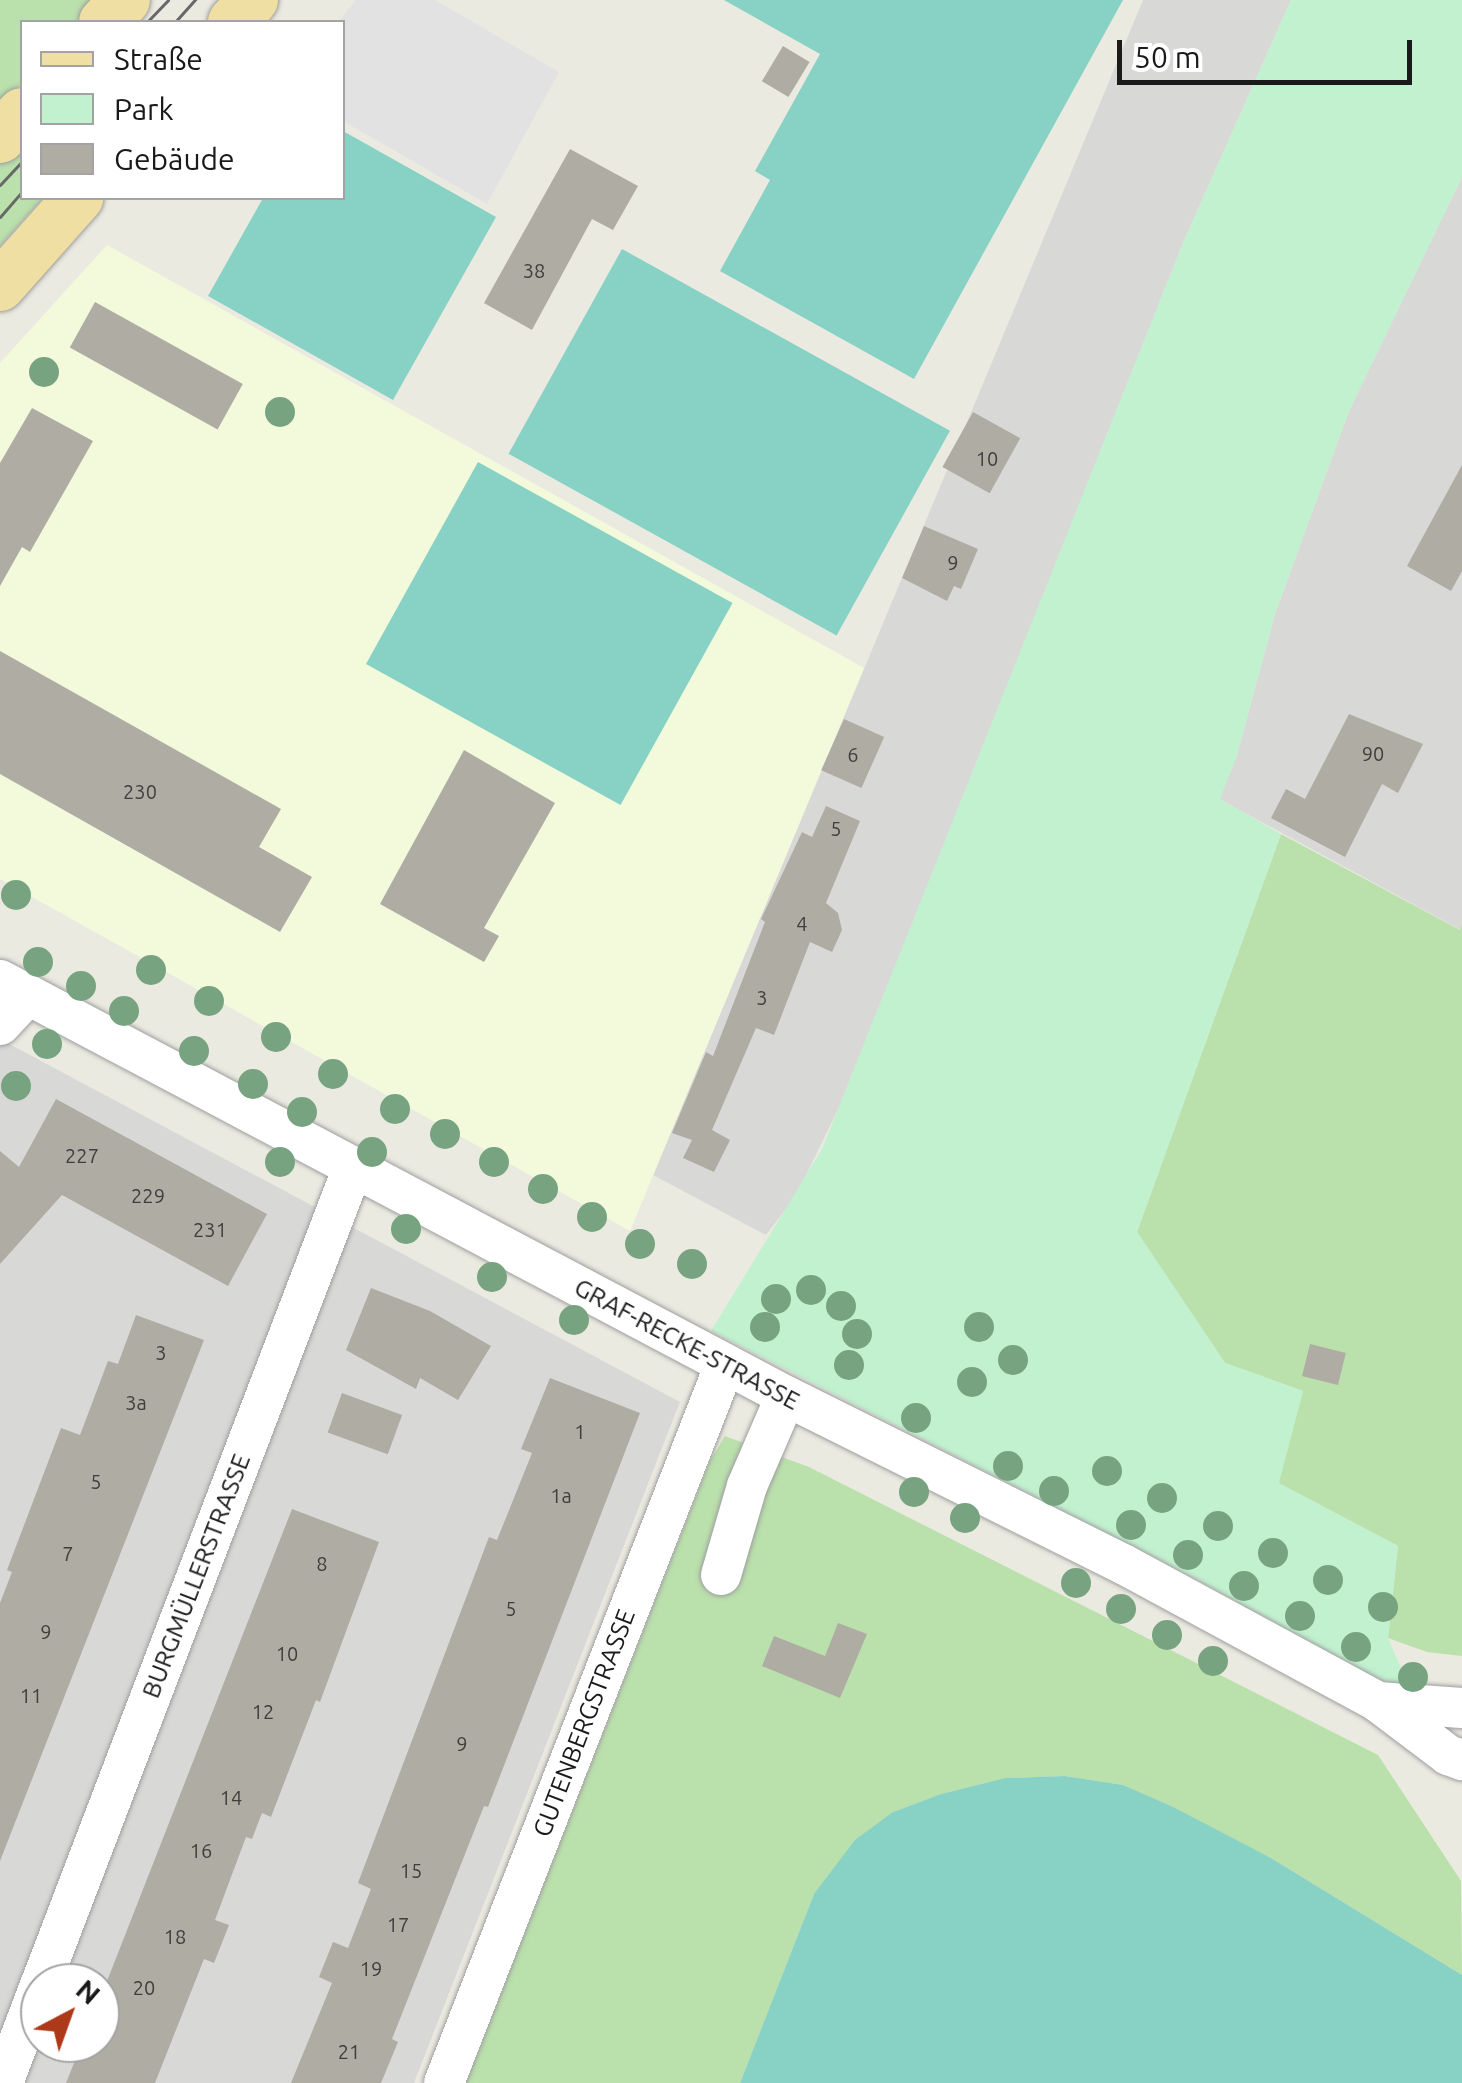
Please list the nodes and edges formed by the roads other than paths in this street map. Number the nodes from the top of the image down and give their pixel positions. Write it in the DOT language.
graph roads {
  1 [pos="125,0"];
  2 [pos="253,0"];
  3 [pos="106,20"];
  4 [pos="235,20"];
  5 [pos="20,115"];
  6 [pos="0,138"];
  7 [pos="76,200"];
  8 [pos="0,286"];
  9 [pos="14,987"];
  10 [pos="0,1025"];
  11 [pos="352,1170"];
  12 [pos="724,1364"];
  13 [pos="786,1396"];
  14 [pos="720,1575"];
  15 [pos="1378,1702"];
  16 [pos="1462,1708"];
  17 [pos="1462,1760"];
  18 [pos="48,1963"];
  19 [pos="20,2038"];
  20 [pos="3,2083"];
  21 [pos="444,2083"];
  1 -- 3 [label="main road"];
  2 -- 4 [label="main road"];
  5 -- 6 [label="main road"];
  7 -- 8 [label="main road"];
  9 -- 10 [label="street"];
  9 -- 11 [label="street, GRAF-RECKE-STRASSE"];
  11 -- 12 [label="street, GRAF-RECKE-STRASSE"];
  11 -- 18 [label="street, BURGMÜLLERSTRASSE"];
  12 -- 13 [label="street, GRAF-RECKE-STRASSE"];
  12 -- 21 [label="street, GUTENBERGSTRASSE"];
  13 -- 14 [label="street"];
  13 -- 15 [label="street, GRAF-RECKE-STRASSE"];
  15 -- 16 [label="street, GRAF-RECKE-STRASSE"];
  15 -- 17 [label="street, GRAF-RECKE-STRASSE"];
  19 -- 20 [label="street, BURGMÜLLERSTRASSE"];
}
